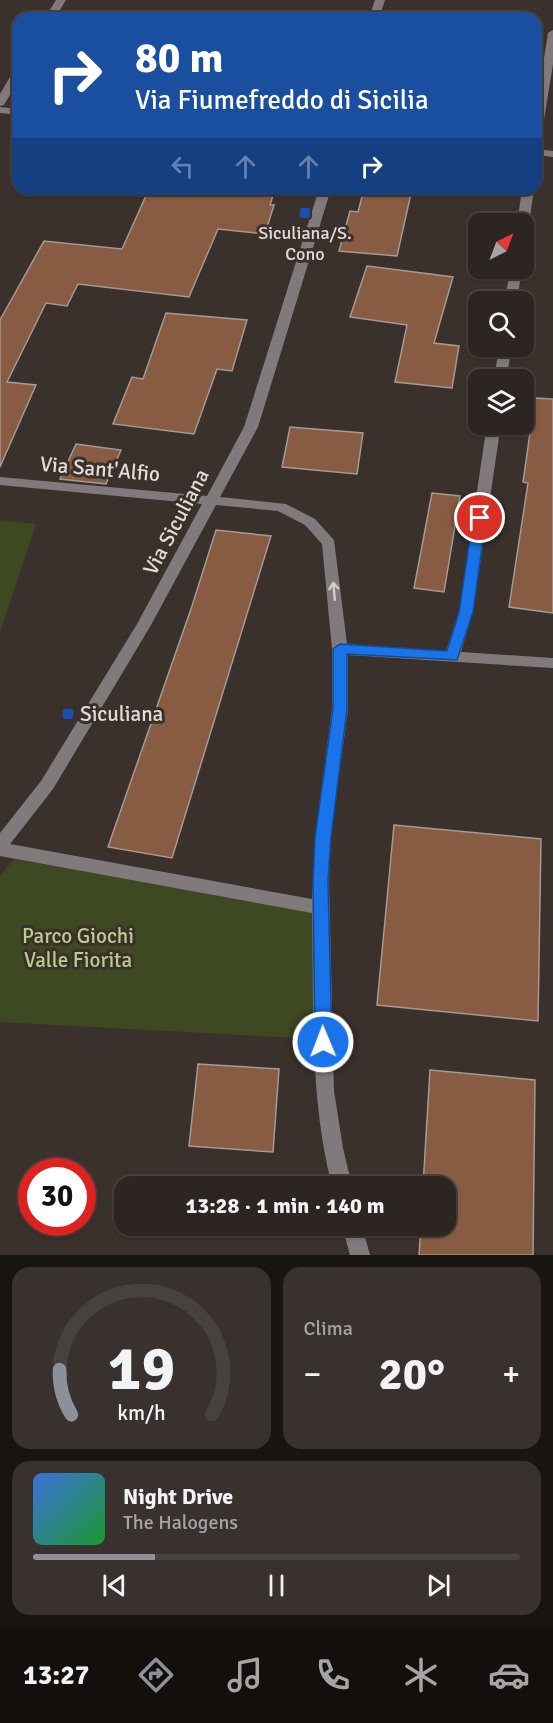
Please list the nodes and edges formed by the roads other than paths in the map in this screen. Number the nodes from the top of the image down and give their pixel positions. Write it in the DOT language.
graph roads {
  1 [pos="553,33"];
  2 [pos="12,82"];
  3 [pos="542,101"];
  4 [pos="0,103"];
  5 [pos="323,195"];
  6 [pos="527,195"];
  7 [pos="525,213"];
  8 [pos="492,435"];
  9 [pos="0,482"];
  10 [pos="211,500"];
  11 [pos="340,649"];
  12 [pos="452,656"];
  13 [pos="553,663"];
  14 [pos="0,845"];
  15 [pos="0,849"];
  16 [pos="321,908"];
  17 [pos="340,1176"];
  18 [pos="355,1236"];
  19 [pos="360,1255"];
  1 -- 3 [label="street"];
  2 -- 4 [label="street"];
  5 -- 10 [label="street, Via Siculiana"];
  6 -- 7 [label="street"];
  8 -- 12 [label="street"];
  9 -- 10 [label="street, Via Sant'Alfio"];
  11 -- 10 [label="street, Via Sant'Alfio, one-way"];
  10 -- 14 [label="street, Via Siculiana"];
  11 -- 12 [label="street"];
  11 -- 16 [label="street, Via Sant'Alfio"];
  12 -- 13 [label="street"];
  15 -- 16 [label="street"];
  16 -- 17 [label="street, Via Sant'Alfio"];
  18 -- 19 [label="street"];
}
